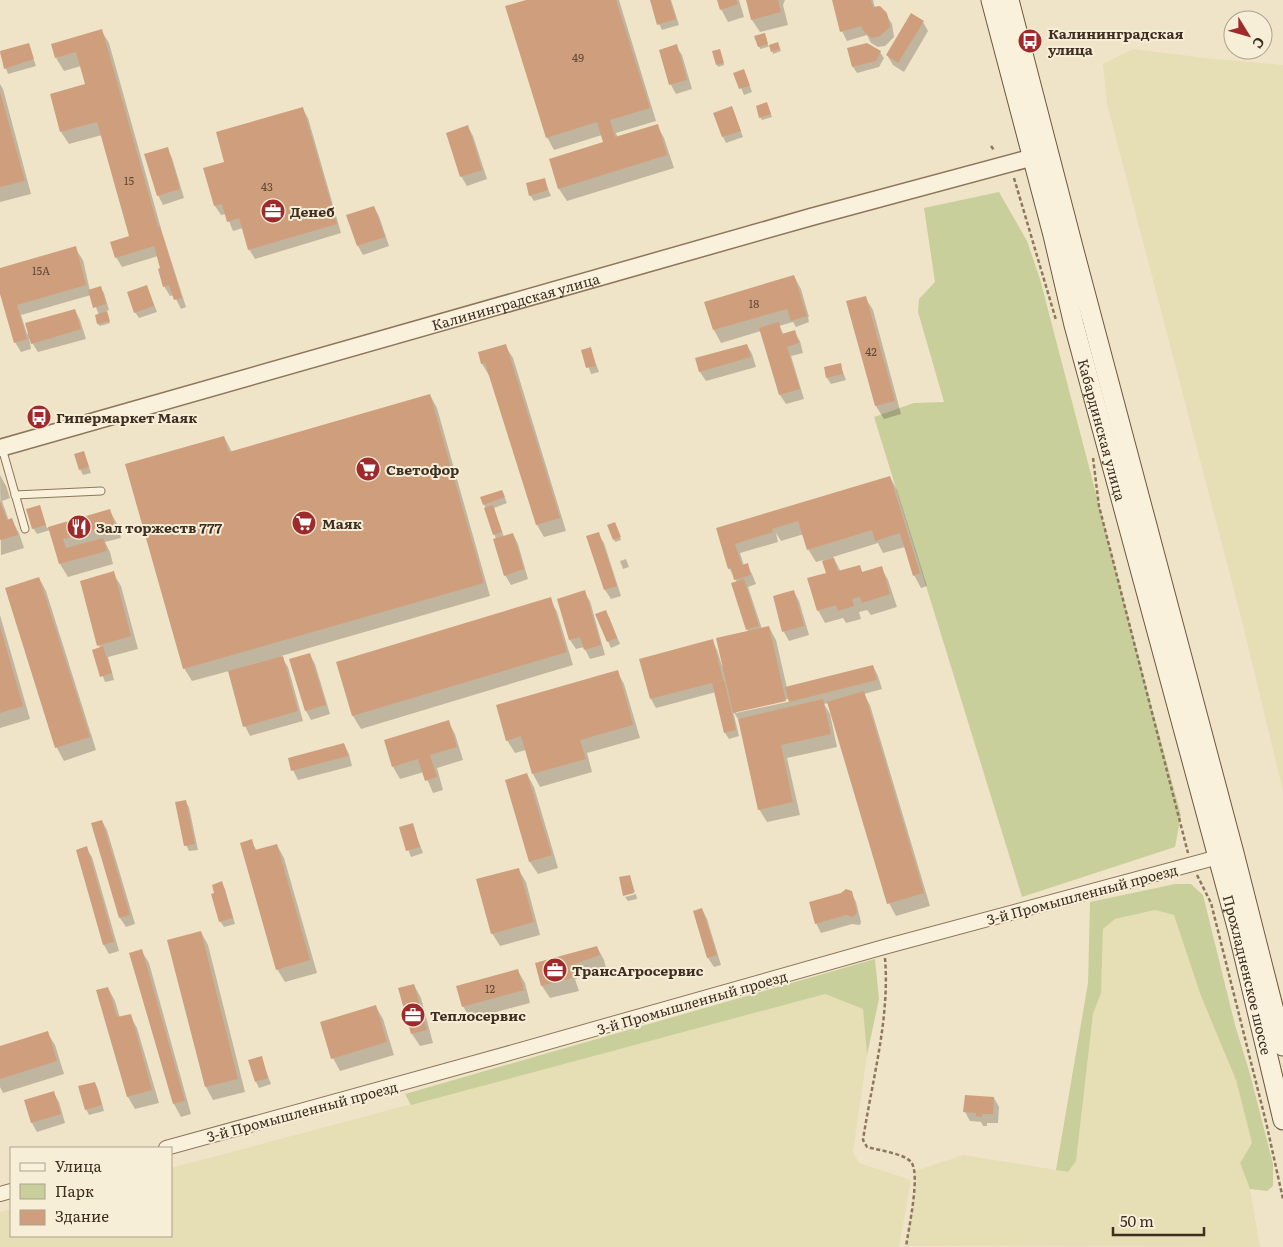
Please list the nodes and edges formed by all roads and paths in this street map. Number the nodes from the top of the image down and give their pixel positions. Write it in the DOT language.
graph roads {
  1 [pos="991,0"];
  2 [pos="1008,0"];
  3 [pos="991,146"];
  4 [pos="994,150"];
  5 [pos="1040,156"];
  6 [pos="1014,178"];
  7 [pos="1058,329"];
  8 [pos="1,448"];
  9 [pos="1093,453"];
  10 [pos="101,490"];
  11 [pos="15,495"];
  12 [pos="24,529"];
  13 [pos="1226,855"];
  14 [pos="1191,864"];
  15 [pos="884,947"];
  16 [pos="1283,1046"];
  17 [pos="1283,1120"];
  18 [pos="170,1147"];
  19 [pos="1283,1199"];
  20 [pos="906,1247"];
  1 -- 5 [label="main road, Кабардинская улица"];
  2 -- 5 [label="main road, Кабардинская улица"];
  3 -- 4 [label="path"];
  5 -- 8 [label="street, Калининградская улица"];
  5 -- 13 [label="main road, Кабардинская улица"];
  6 -- 7 [label="path"];
  8 -- 11 [label="lane"];
  9 -- 14 [label="path"];
  10 -- 11 [label="lane"];
  11 -- 12 [label="lane"];
  13 -- 14 [label="street, 3-й Промышленный проезд"];
  13 -- 16 [label="main road, Прохладненское шоссе"];
  13 -- 17 [label="main road, Прохладненское шоссе"];
  14 -- 15 [label="street, 3-й Промышленный проезд"];
  14 -- 19 [label="path"];
  15 -- 18 [label="street, 3-й Промышленный проезд"];
  15 -- 20 [label="path"];
}
